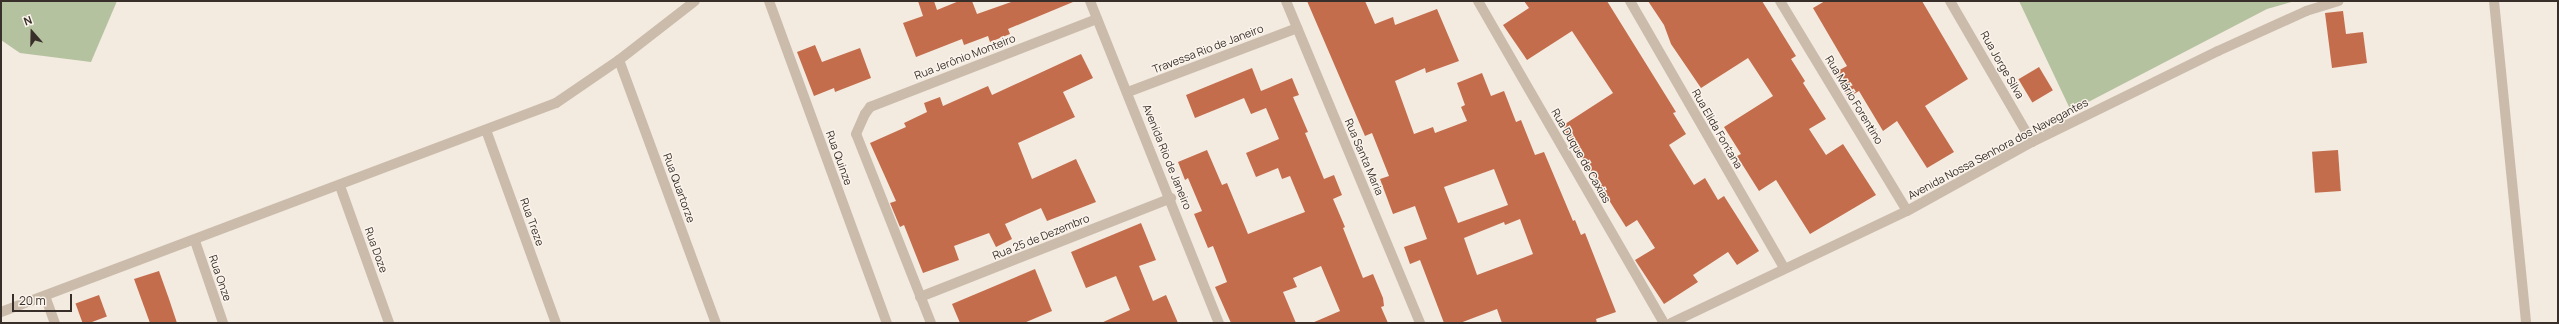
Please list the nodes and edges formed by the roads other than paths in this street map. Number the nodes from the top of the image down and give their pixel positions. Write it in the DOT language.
graph roads {
  1 [pos="695,1"];
  2 [pos="769,1"];
  3 [pos="1090,1"];
  4 [pos="1286,1"];
  5 [pos="1478,1"];
  6 [pos="1630,1"];
  7 [pos="1780,1"];
  8 [pos="1950,1"];
  9 [pos="2339,1"];
  10 [pos="2494,1"];
  11 [pos="1096,19"];
  12 [pos="1297,28"];
  13 [pos="619,60"];
  14 [pos="1128,92"];
  15 [pos="486,130"];
  16 [pos="2032,142"];
  17 [pos="340,186"];
  18 [pos="1171,198"];
  19 [pos="1907,211"];
  20 [pos="194,241"];
  21 [pos="1784,268"];
  22 [pos="45,296"];
  23 [pos="920,298"];
  24 [pos="1,312"];
  25 [pos="55,323"];
  26 [pos="223,323"];
  27 [pos="390,323"];
  28 [pos="556,323"];
  29 [pos="716,323"];
  30 [pos="887,323"];
  31 [pos="931,323"];
  32 [pos="1219,323"];
  33 [pos="1420,323"];
  34 [pos="1664,323"];
  35 [pos="1671,323"];
  36 [pos="2526,323"];
  1 -- 13 [label="street"];
  2 -- 30 [label="street, Rua Quinze"];
  3 -- 11 [label="street, Avenida Rio de Janeiro"];
  4 -- 12 [label="street, Rua Santa Maria"];
  5 -- 34 [label="street, Rua Duque de Caxias"];
  6 -- 21 [label="street, Rua Elida Fontana"];
  7 -- 19 [label="street, Rua Mário Forentino"];
  8 -- 16 [label="street, Rua Jorge Silva"];
  9 -- 16 [label="street, Avenida Nossa Senhora dos Navegantes"];
  10 -- 36 [label="street"];
  11 -- 14 [label="street, Avenida Rio de Janeiro"];
  11 -- 23 [label="street, Rua Jerônio Monteiro"];
  12 -- 14 [label="street, Travessa Rio de Janeiro"];
  12 -- 33 [label="street, Rua Santa Maria"];
  13 -- 15 [label="street"];
  13 -- 29 [label="street, Rua Quartorze"];
  14 -- 18 [label="street, Avenida Rio de Janeiro"];
  15 -- 17 [label="street"];
  15 -- 28 [label="street, Rua Treze"];
  16 -- 19 [label="street, Avenida Nossa Senhora dos Navegantes"];
  17 -- 20 [label="street"];
  17 -- 27 [label="street, Rua Doze"];
  18 -- 23 [label="street, Rua 25 de Dezembro"];
  18 -- 32 [label="street, Avenida Rio de Janeiro"];
  19 -- 21 [label="street, Avenida Nossa Senhora dos Navegantes"];
  20 -- 22 [label="street"];
  20 -- 26 [label="street, Rua Onze"];
  21 -- 35 [label="street, Avenida Nossa Senhora dos Navegantes"];
  22 -- 24 [label="street"];
  22 -- 25 [label="street"];
  23 -- 31 [label="street"];
}
